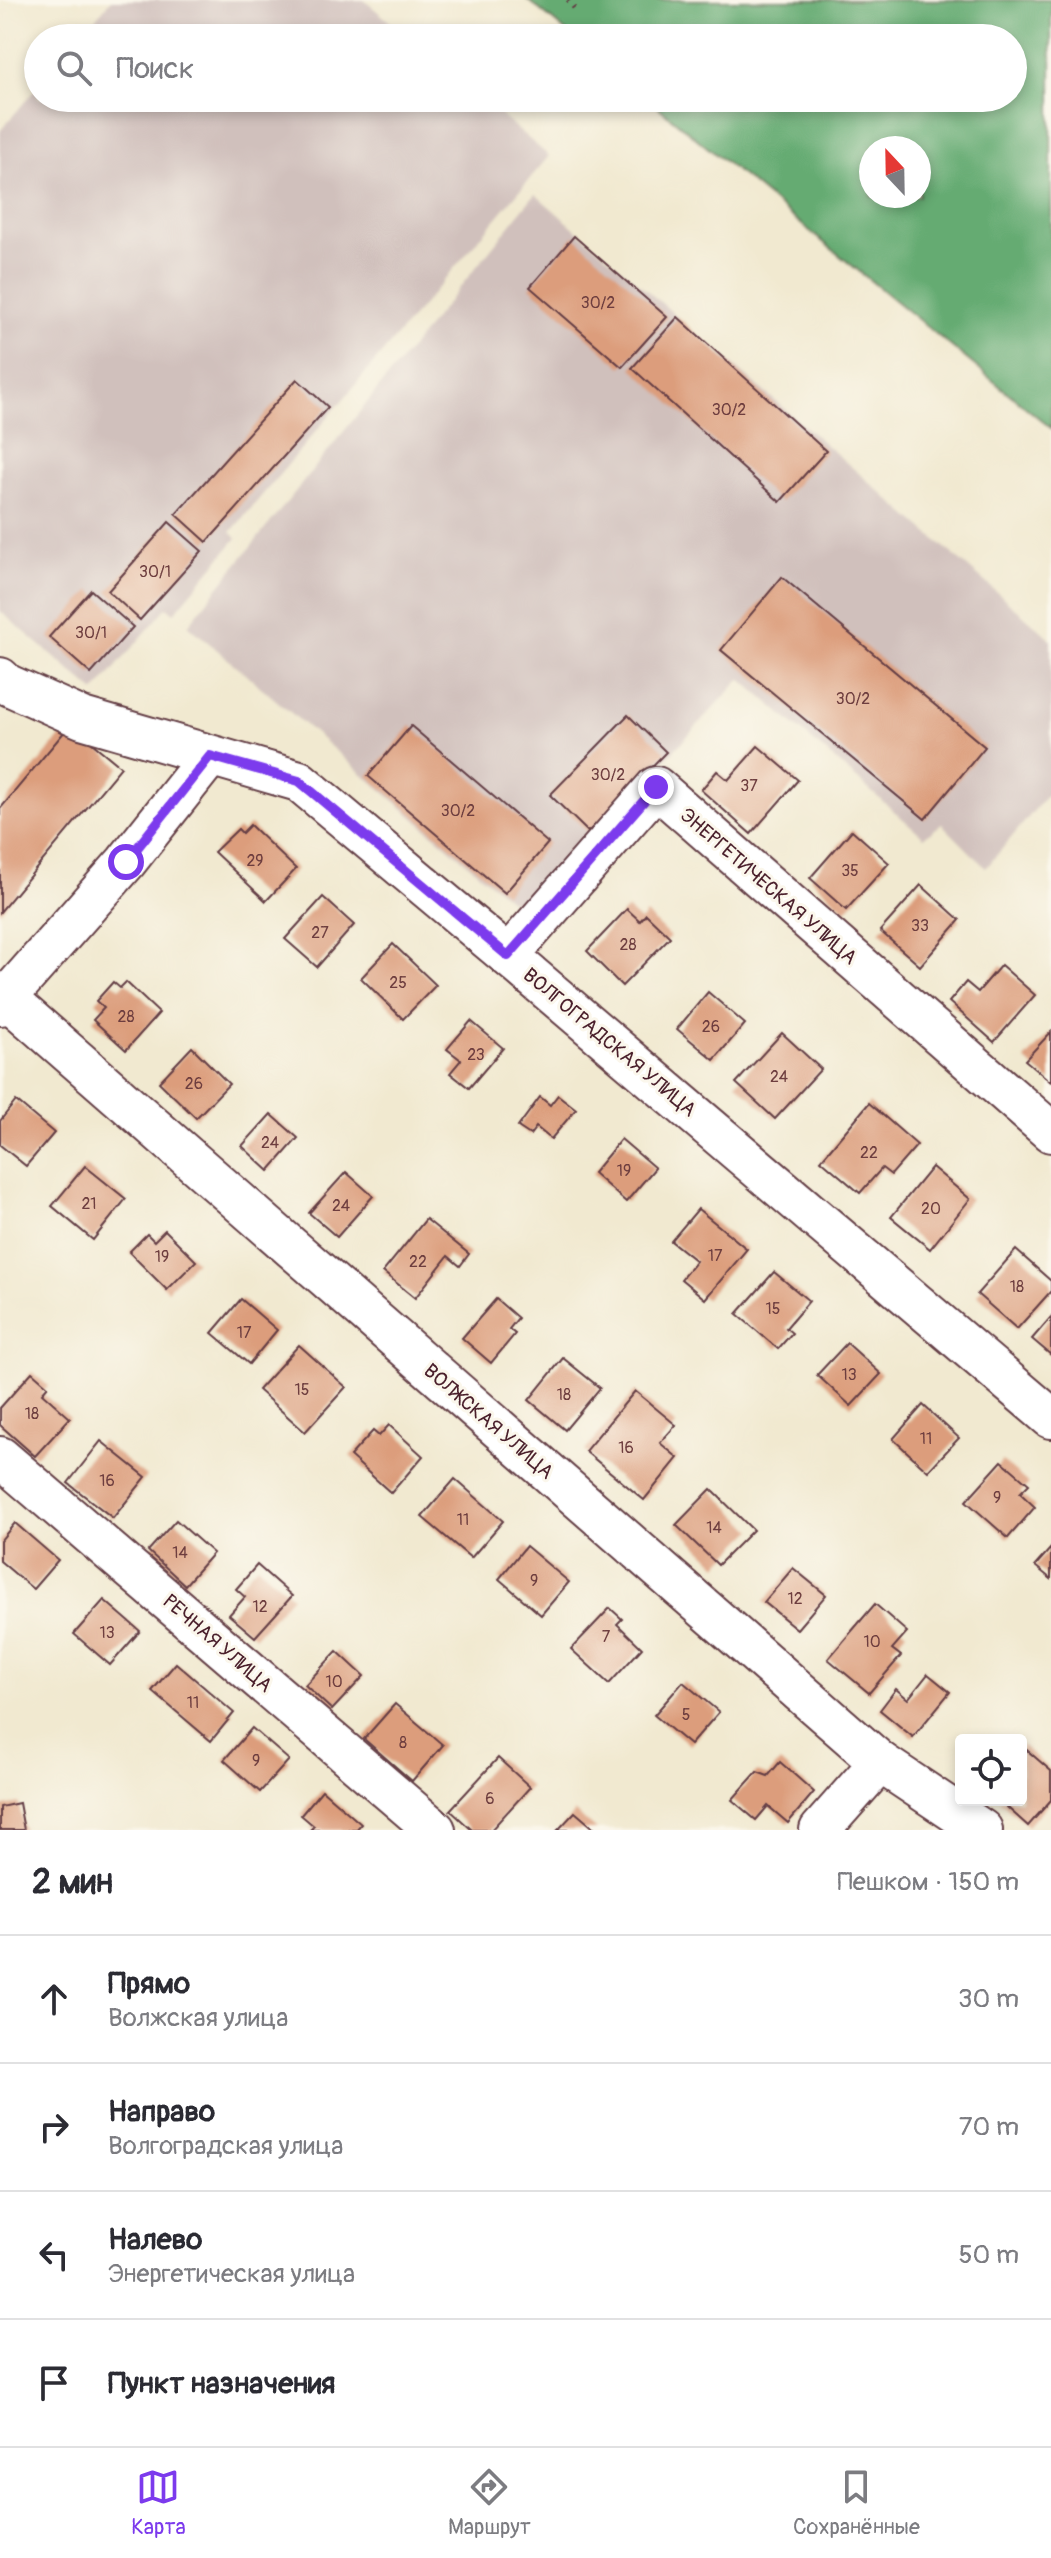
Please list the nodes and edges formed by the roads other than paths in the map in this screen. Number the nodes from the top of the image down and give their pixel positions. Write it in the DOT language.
graph roads {
  1 [pos="0,678"];
  2 [pos="210,756"];
  3 [pos="508,956"];
  4 [pos="3,1002"];
  5 [pos="1051,1132"];
  6 [pos="1051,1418"];
  7 [pos="0,1457"];
  8 [pos="880,1762"];
  9 [pos="435,1830"];
  10 [pos="820,1830"];
  11 [pos="982,1830"];
  1 -- 2 [label="street, ВОЛГОГРАДСКАЯ УЛИЦА"];
  2 -- 3 [label="street, ВОЛГОГРАДСКАЯ УЛИЦА"];
  2 -- 4 [label="street, ВОЛЖСКАЯ УЛИЦА"];
  3 -- 5 [label="street, ЭНЕРГЕТИЧЕСКАЯ УЛИЦА"];
  3 -- 6 [label="street, ВОЛГОГРАДСКАЯ УЛИЦА"];
  4 -- 8 [label="street, ВОЛЖСКАЯ УЛИЦА"];
  7 -- 9 [label="street, РЕЧНАЯ УЛИЦА"];
  8 -- 10 [label="street"];
  8 -- 11 [label="street, ВОЛЖСКАЯ УЛИЦА"];
}
